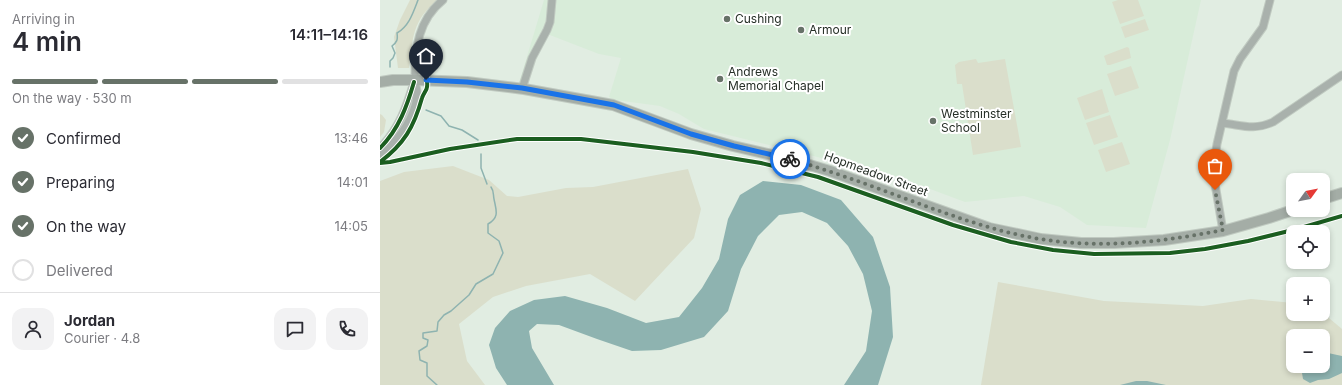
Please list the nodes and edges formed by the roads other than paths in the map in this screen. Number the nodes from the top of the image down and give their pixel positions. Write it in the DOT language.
graph roads {
  1 [pos="443,0"];
  2 [pos="552,0"];
  3 [pos="1270,0"];
  4 [pos="1342,75"];
  5 [pos="415,80"];
  6 [pos="380,82"];
  7 [pos="522,88"];
  8 [pos="1222,123"];
  9 [pos="380,148"];
  10 [pos="380,156"];
  11 [pos="1342,193"];
  12 [pos="1330,197"];
  13 [pos="1286,212"];
  14 [pos="1223,230"];
  1 -- 5 [label="street"];
  2 -- 7 [label="street"];
  3 -- 8 [label="street"];
  4 -- 8 [label="street"];
  5 -- 6 [label="highway, Hopmeadow Street"];
  5 -- 7 [label="highway, Hopmeadow Street"];
  5 -- 9 [label="street"];
  5 -- 10 [label="street"];
  7 -- 14 [label="highway, Hopmeadow Street"];
  8 -- 14 [label="street"];
  11 -- 12 [label="highway"];
  13 -- 14 [label="highway, Hopmeadow Street"];
}
